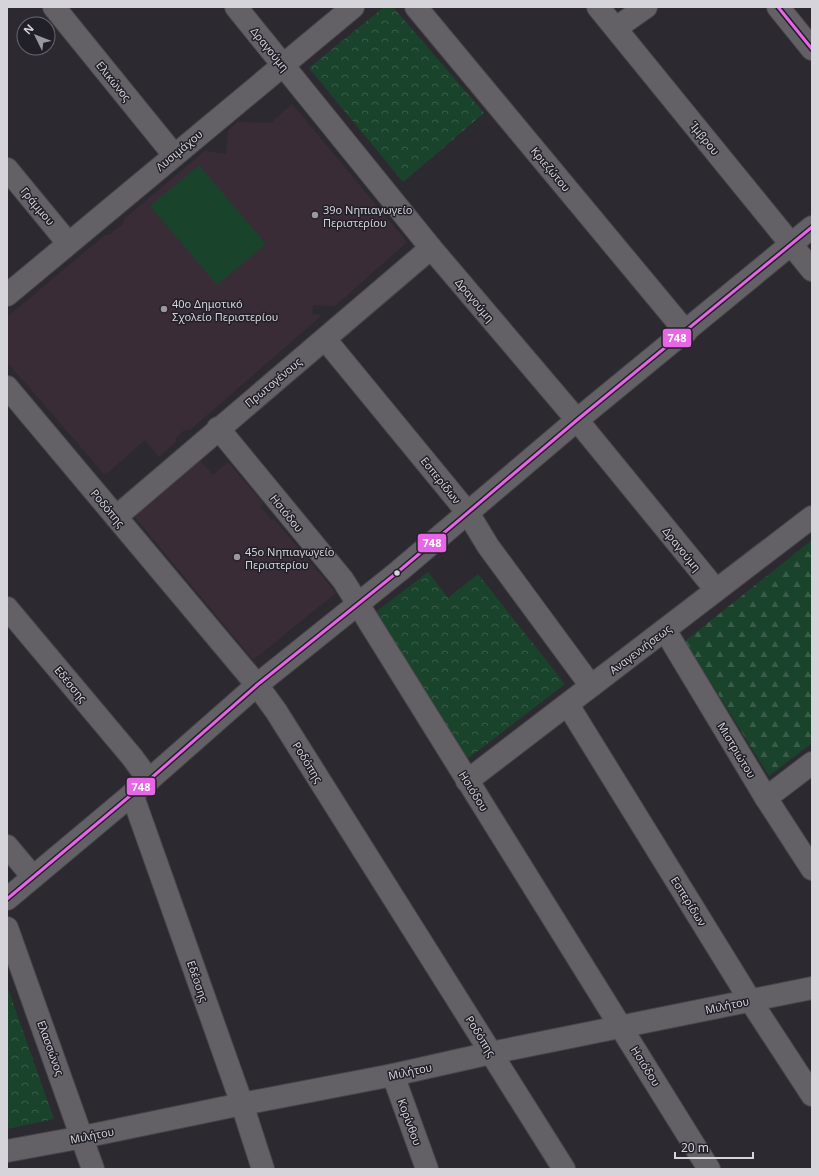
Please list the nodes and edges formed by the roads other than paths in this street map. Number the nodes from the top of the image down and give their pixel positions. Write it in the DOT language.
graph roads {
  1 [pos="54,7"];
  2 [pos="236,7"];
  3 [pos="353,7"];
  4 [pos="416,7"];
  5 [pos="598,7"];
  6 [pos="646,7"];
  7 [pos="778,7"];
  8 [pos="616,28"];
  9 [pos="812,49"];
  10 [pos="282,64"];
  11 [pos="174,155"];
  12 [pos="7,169"];
  13 [pos="812,227"];
  14 [pos="68,243"];
  15 [pos="791,244"];
  16 [pos="431,248"];
  17 [pos="812,270"];
  18 [pos="7,295"];
  19 [pos="686,332"];
  20 [pos="325,339"];
  21 [pos="7,387"];
  22 [pos="577,420"];
  23 [pos="218,428"];
  24 [pos="468,513"];
  25 [pos="116,517"];
  26 [pos="812,517"];
  27 [pos="716,590"];
  28 [pos="358,604"];
  29 [pos="7,608"];
  30 [pos="665,630"];
  31 [pos="257,685"];
  32 [pos="591,686"];
  33 [pos="568,704"];
  34 [pos="812,763"];
  35 [pos="149,780"];
  36 [pos="467,781"];
  37 [pos="132,794"];
  38 [pos="766,798"];
  39 [pos="7,846"];
  40 [pos="812,869"];
  41 [pos="33,877"];
  42 [pos="7,899"];
  43 [pos="7,928"];
  44 [pos="812,988"];
  45 [pos="750,1000"];
  46 [pos="622,1026"];
  47 [pos="491,1053"];
  48 [pos="393,1075"];
  49 [pos="812,1096"];
  50 [pos="242,1104"];
  51 [pos="83,1137"];
  52 [pos="7,1151"];
  53 [pos="94,1169"];
  54 [pos="263,1169"];
  55 [pos="427,1169"];
  56 [pos="564,1169"];
  57 [pos="709,1169"];
  1 -- 11 [label="street, Ελικώνος"];
  2 -- 10 [label="street, Δραγούμη"];
  3 -- 10 [label="street, Λυσιμάχου"];
  4 -- 19 [label="street, Κριεζώτου"];
  5 -- 8 [label="street, Ίμβρου"];
  6 -- 8 [label="street"];
  7 -- 9 [label="street"];
  8 -- 15 [label="street, Ίμβρου"];
  10 -- 11 [label="street, Λυσιμάχου"];
  10 -- 16 [label="street, Δραγούμη"];
  11 -- 14 [label="street, Λυσιμάχου"];
  12 -- 14 [label="street, Γράμμου"];
  13 -- 15 [label="street"];
  14 -- 18 [label="street, Λυσιμάχου"];
  15 -- 17 [label="street, Ίμβρου"];
  15 -- 19 [label="street"];
  16 -- 20 [label="street, Πρωτογένους"];
  16 -- 22 [label="street, Δραγούμη"];
  19 -- 22 [label="street"];
  20 -- 23 [label="street, Πρωτογένους"];
  20 -- 24 [label="street, Εσπερίδων"];
  21 -- 25 [label="street, Ροδόπης"];
  22 -- 24 [label="street"];
  22 -- 27 [label="street, Δραγούμη"];
  23 -- 25 [label="street, Πρωτογένους"];
  23 -- 28 [label="street, Ησιόδου"];
  24 -- 28 [label="street"];
  24 -- 32 [label="street, Εσπερίδων"];
  25 -- 31 [label="street, Ροδόπης"];
  26 -- 27 [label="street, Αναγεννήσεως"];
  27 -- 30 [label="street, Αναγεννήσεως"];
  28 -- 31 [label="street"];
  28 -- 36 [label="street, Ησιόδου"];
  29 -- 35 [label="street, Εδέσσης"];
  30 -- 32 [label="street, Αναγεννήσεως"];
  30 -- 38 [label="street, Μιστριώτου"];
  31 -- 35 [label="street"];
  31 -- 47 [label="street, Ροδόπης"];
  32 -- 33 [label="street, Αναγεννήσεως"];
  33 -- 36 [label="street, Αναγεννήσεως"];
  33 -- 45 [label="street, Εσπερίδων"];
  34 -- 38 [label="street"];
  35 -- 37 [label="street"];
  36 -- 46 [label="street, Ησιόδου"];
  37 -- 41 [label="street"];
  37 -- 50 [label="street, Εδέσσης"];
  38 -- 40 [label="street, Μιστριώτου"];
  39 -- 41 [label="street"];
  41 -- 42 [label="street"];
  43 -- 51 [label="street, Ελασσώνος"];
  44 -- 45 [label="street, Μιλήτου"];
  45 -- 46 [label="street, Μιλήτου"];
  45 -- 49 [label="street, Εσπερίδων"];
  46 -- 47 [label="street, Μιλήτου"];
  46 -- 57 [label="street, Ησιόδου"];
  47 -- 48 [label="street, Μιλήτου"];
  47 -- 56 [label="street, Ροδόπης"];
  48 -- 50 [label="street, Μιλήτου"];
  48 -- 55 [label="street, Κορίνθου"];
  50 -- 51 [label="street, Μιλήτου"];
  50 -- 54 [label="street, Εδέσσης"];
  51 -- 52 [label="street, Μιλήτου"];
  51 -- 53 [label="street, Ελασσώνος"];
}
